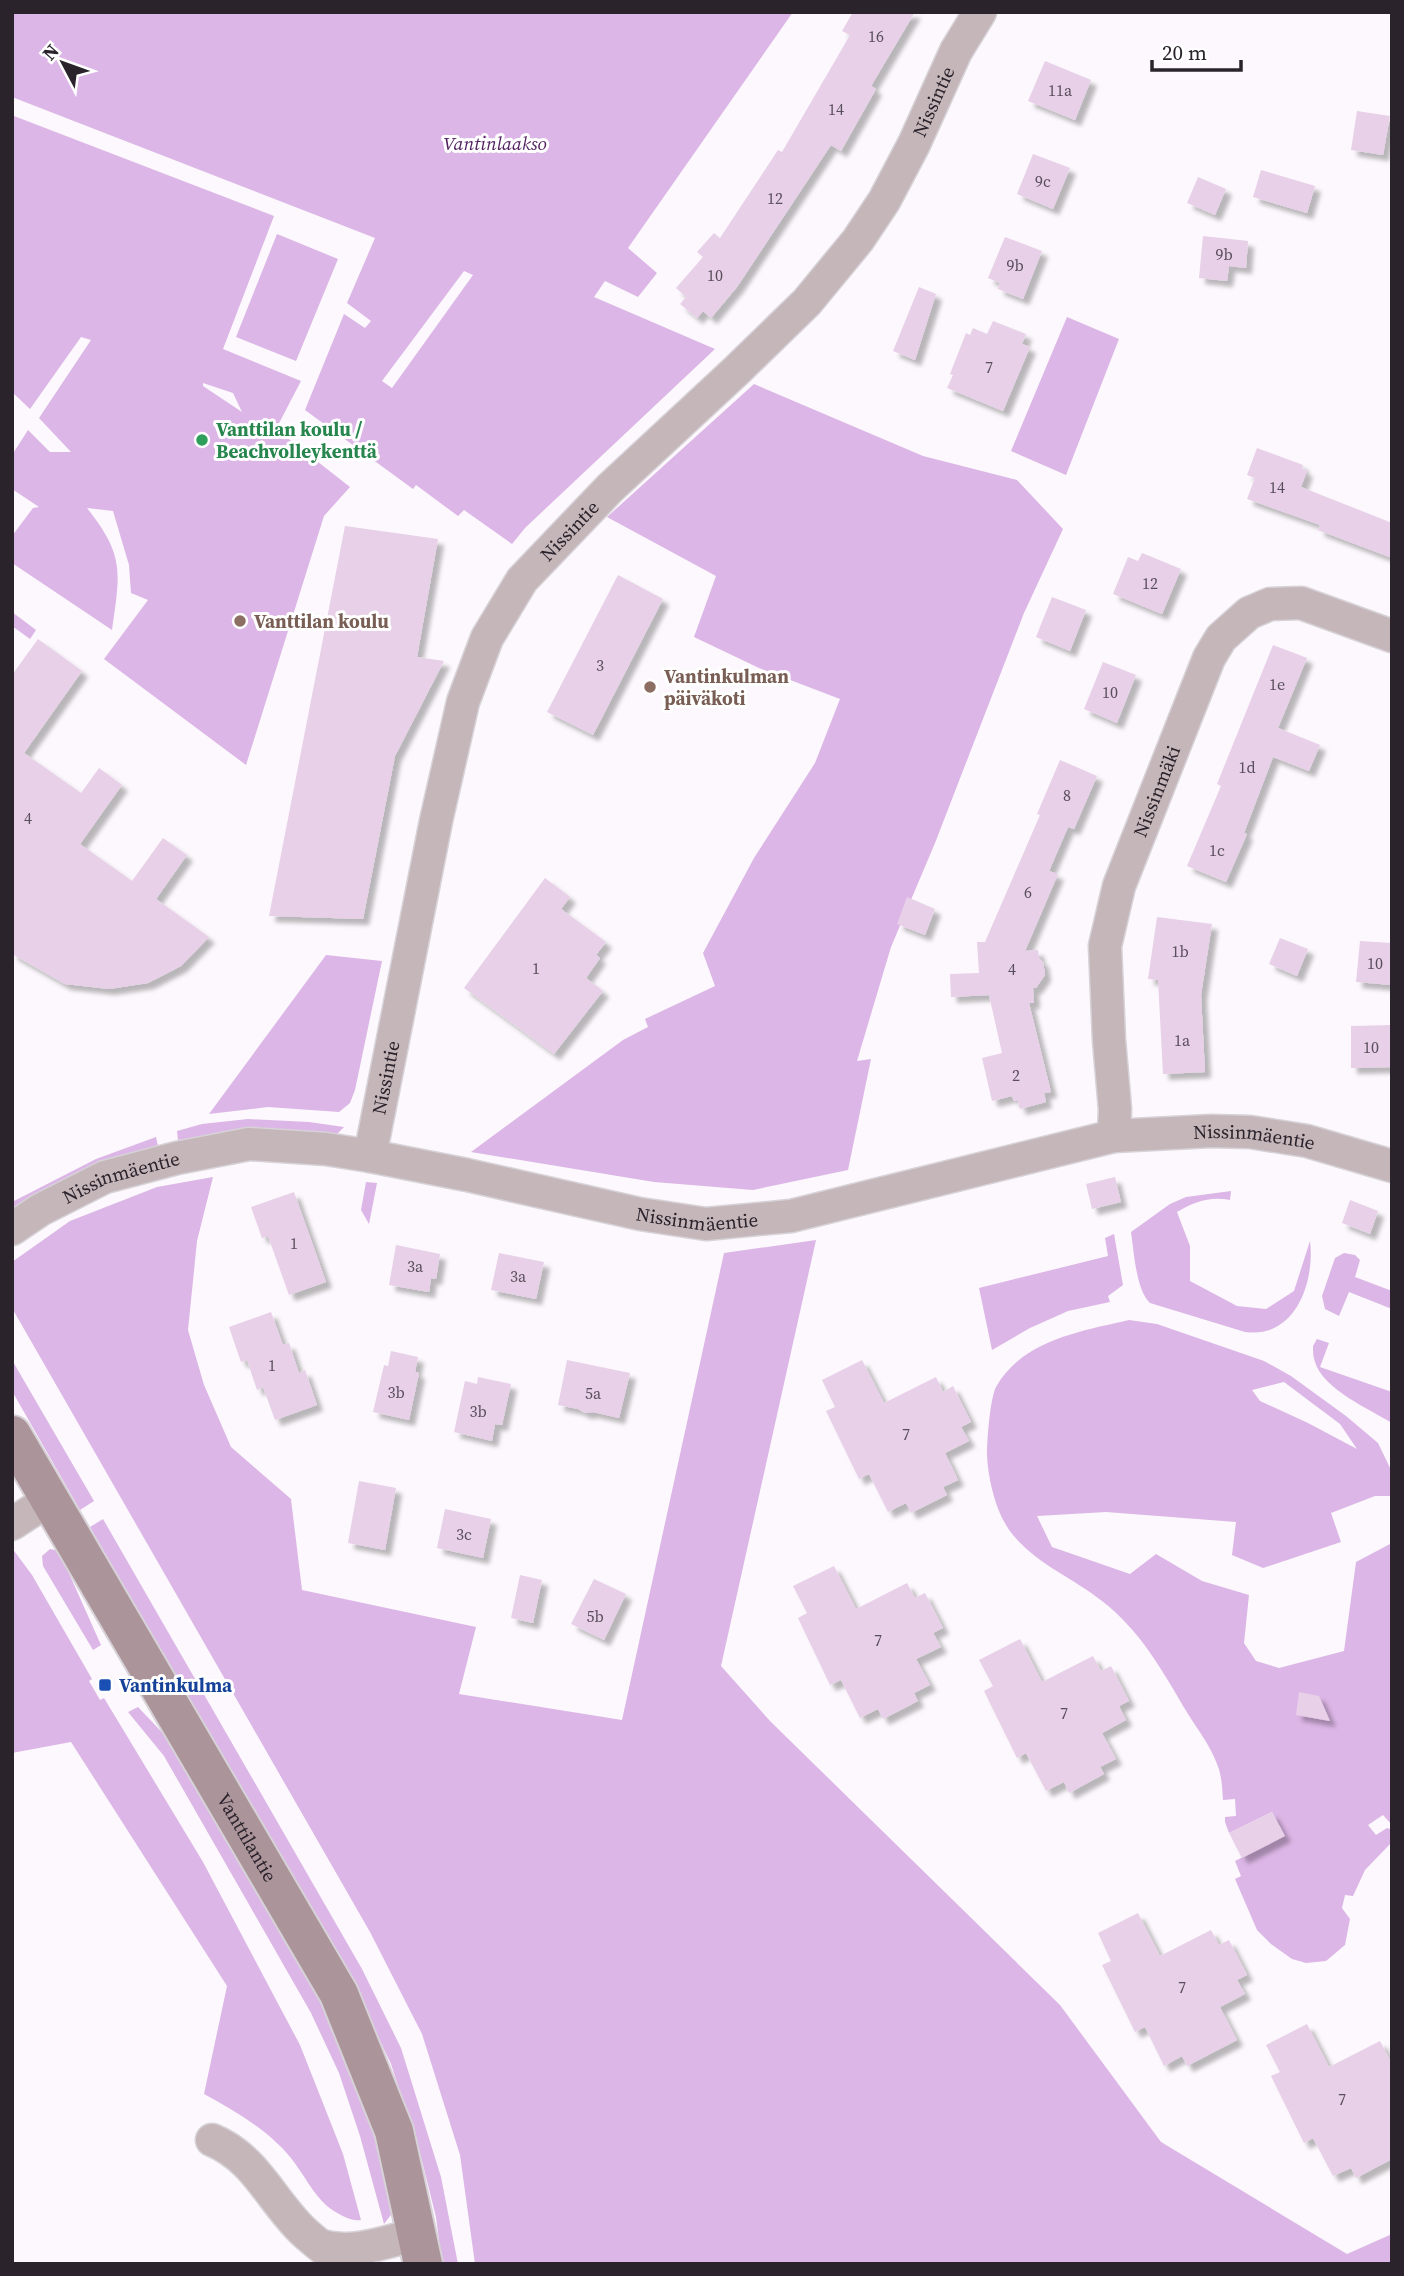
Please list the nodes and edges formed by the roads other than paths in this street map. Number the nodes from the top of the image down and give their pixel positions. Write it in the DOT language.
graph roads {
  1 [pos="980,12"];
  2 [pos="1392,636"];
  3 [pos="1114,1136"];
  4 [pos="370,1156"];
  5 [pos="1392,1166"];
  6 [pos="12,1229"];
  7 [pos="12,1435"];
  8 [pos="50,1499"];
  9 [pos="12,1524"];
  10 [pos="212,2140"];
  11 [pos="420,2249"];
  12 [pos="332,2255"];
  1 -- 4 [label="street, Nissintie"];
  2 -- 3 [label="street, Nissinmäki"];
  3 -- 4 [label="street, Nissinmäentie"];
  3 -- 5 [label="street, Nissinmäentie"];
  4 -- 6 [label="street, Nissinmäentie"];
  7 -- 8 [label="street, Vanttilantie"];
  8 -- 9 [label="street"];
  8 -- 11 [label="street, Vanttilantie"];
  10 -- 12 [label="street"];
  11 -- 12 [label="street"];
}
